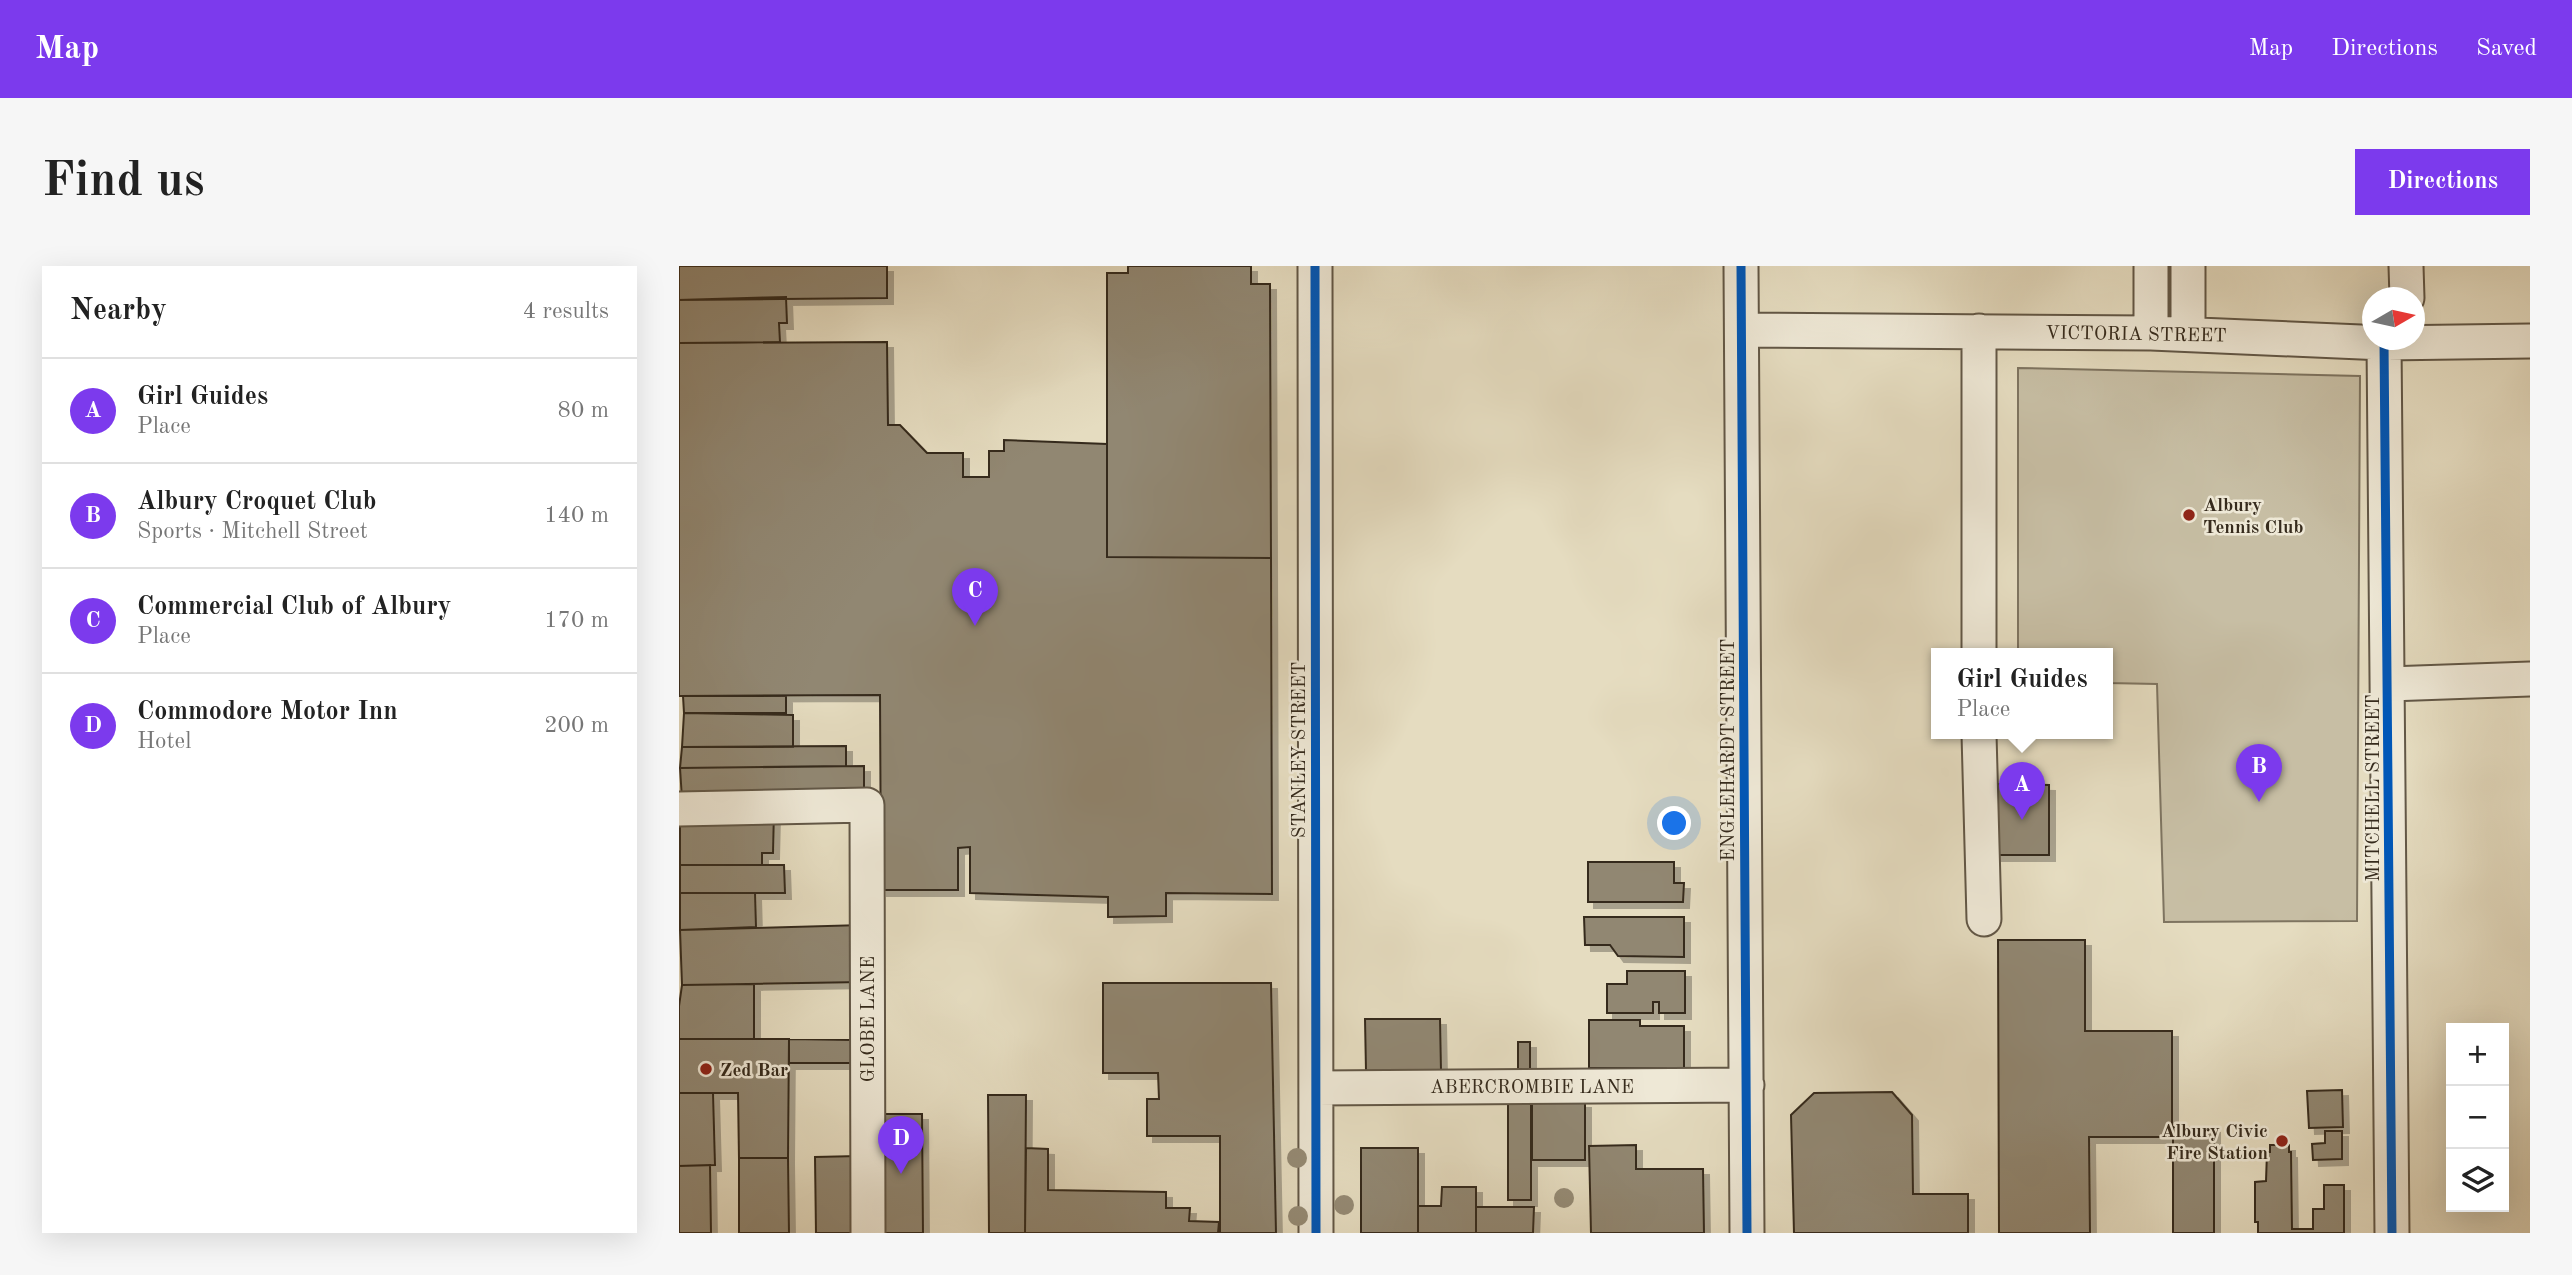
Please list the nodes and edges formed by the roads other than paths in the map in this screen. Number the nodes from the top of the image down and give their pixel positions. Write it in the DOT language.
graph roads {
  1 [pos="1315,266"];
  2 [pos="1741,266"];
  3 [pos="2151,266"];
  4 [pos="2188,266"];
  5 [pos="2406,266"];
  6 [pos="2407,287"];
  7 [pos="1742,330"];
  8 [pos="1979,331"];
  9 [pos="2151,332"];
  10 [pos="2188,333"];
  11 [pos="2362,340"];
  12 [pos="2530,341"];
  13 [pos="2425,342"];
  14 [pos="2399,350"];
  15 [pos="1979,648"];
  16 [pos="2530,679"];
  17 [pos="2389,684"];
  18 [pos="1979,739"];
  19 [pos="679,809"];
  20 [pos="1984,919"];
  21 [pos="1747,1085"];
  22 [pos="1317,1088"];
  23 [pos="868,1233"];
  24 [pos="1316,1233"];
  25 [pos="1747,1233"];
  26 [pos="2392,1233"];
  1 -- 22 [label="street, STANLEY STREET"];
  2 -- 7 [label="street, ENGLEHARDT STREET"];
  3 -- 9 [label="street"];
  4 -- 10 [label="street"];
  5 -- 6 [label="street"];
  7 -- 8 [label="street, VICTORIA STREET"];
  7 -- 21 [label="street, ENGLEHARDT STREET"];
  8 -- 9 [label="street, VICTORIA STREET"];
  8 -- 15 [label="street"];
  9 -- 10 [label="street, VICTORIA STREET"];
  10 -- 11 [label="street, VICTORIA STREET"];
  12 -- 13 [label="street, VICTORIA STREET"];
  14 -- 17 [label="street, MITCHELL STREET"];
  16 -- 17 [label="street"];
  17 -- 26 [label="street, MITCHELL STREET"];
  18 -- 20 [label="street"];
  19 -- 23 [label="street, GLOBE LANE"];
  21 -- 22 [label="street, ABERCROMBIE LANE"];
  21 -- 25 [label="street, ENGLEHARDT STREET"];
  22 -- 24 [label="street, STANLEY STREET"];
}
